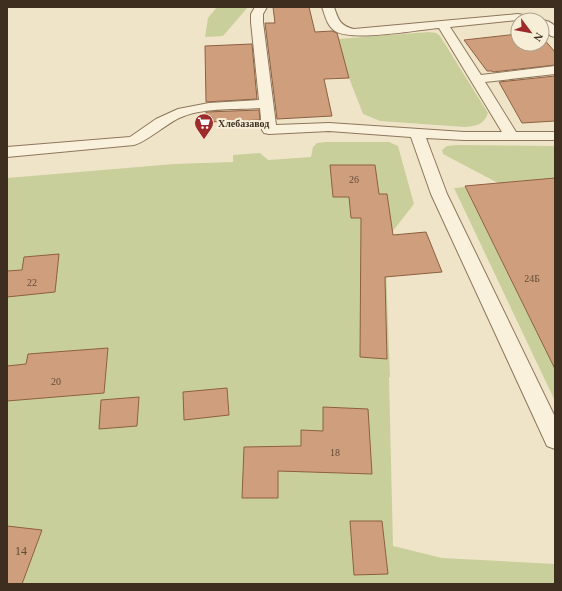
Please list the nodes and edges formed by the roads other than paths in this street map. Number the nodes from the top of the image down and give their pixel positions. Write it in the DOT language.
graph roads {
  1 [pos="262,7"];
  2 [pos="328,7"];
  3 [pos="510,18"];
  4 [pos="442,24"];
  5 [pos="555,70"];
  6 [pos="477,79"];
  7 [pos="266,104"];
  8 [pos="417,133"];
  9 [pos="512,136"];
  10 [pos="555,136"];
  11 [pos="7,152"];
  12 [pos="555,439"];
  1 -- 7 [label="lane"];
  2 -- 4 [label="lane"];
  3 -- 4 [label="lane"];
  4 -- 6 [label="lane"];
  5 -- 6 [label="lane"];
  6 -- 9 [label="lane"];
  7 -- 8 [label="lane"];
  7 -- 11 [label="lane"];
  8 -- 9 [label="lane"];
  8 -- 12 [label="lane"];
  9 -- 10 [label="lane"];
}
